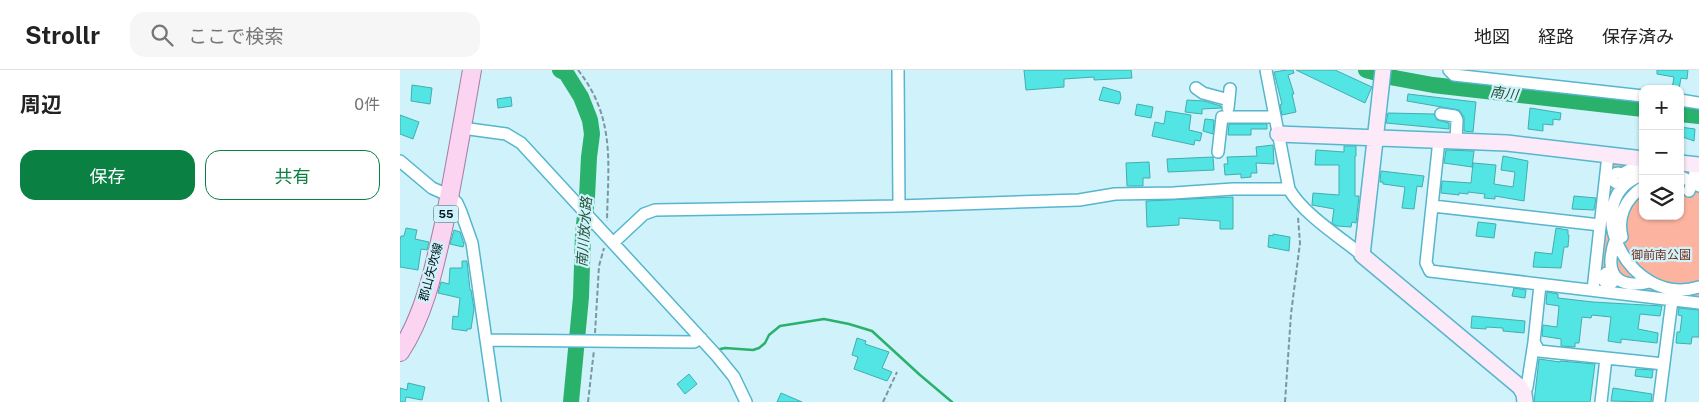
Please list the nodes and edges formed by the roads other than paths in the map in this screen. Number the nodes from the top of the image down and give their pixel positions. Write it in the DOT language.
graph roads {
  1 [pos="472,70"];
  2 [pos="898,70"];
  3 [pos="1266,70"];
  4 [pos="1449,70"];
  5 [pos="1510,75"];
  6 [pos="1382,77"];
  7 [pos="1196,88"];
  8 [pos="1639,95"];
  9 [pos="1684,101"];
  10 [pos="1699,103"];
  11 [pos="1441,114"];
  12 [pos="1227,117"];
  13 [pos="1274,117"];
  14 [pos="462,128"];
  15 [pos="1278,134"];
  16 [pos="1375,138"];
  17 [pos="1439,140"];
  18 [pos="1456,141"];
  19 [pos="1218,152"];
  20 [pos="1610,158"];
  21 [pos="1639,159"];
  22 [pos="400,162"];
  23 [pos="1684,163"];
  24 [pos="1639,165"];
  25 [pos="1697,165"];
  26 [pos="1639,176"];
  27 [pos="1618,181"];
  28 [pos="1693,186"];
  29 [pos="1289,189"];
  30 [pos="1639,194"];
  31 [pos="450,196"];
  32 [pos="899,206"];
  33 [pos="1433,206"];
  34 [pos="1600,225"];
  35 [pos="1616,240"];
  36 [pos="613,243"];
  37 [pos="1627,251"];
  38 [pos="1362,255"];
  39 [pos="1650,282"];
  40 [pos="1540,285"];
  41 [pos="1593,290"];
  42 [pos="1697,290"];
  43 [pos="1672,300"];
  44 [pos="1699,303"];
  45 [pos="405,332"];
  46 [pos="701,338"];
  47 [pos="486,340"];
  48 [pos="1534,342"];
  49 [pos="400,352"];
  50 [pos="1606,358"];
  51 [pos="1664,364"];
  52 [pos="1524,398"];
  53 [pos="495,402"];
  54 [pos="746,402"];
  55 [pos="1601,402"];
  56 [pos="1659,402"];
  1 -- 14 [label="main road, 郡山矢吹線 / 55"];
  2 -- 32 [label="street"];
  3 -- 13 [label="street"];
  4 -- 5 [label="street"];
  5 -- 8 [label="street"];
  6 -- 16 [label="street"];
  7 -- 12 [label="street"];
  9 -- 10 [label="street"];
  11 -- 18 [label="street"];
  12 -- 13 [label="street"];
  12 -- 19 [label="street"];
  13 -- 15 [label="street"];
  14 -- 31 [label="main road, 郡山矢吹線 / 55"];
  14 -- 36 [label="street"];
  15 -- 16 [label="street"];
  15 -- 29 [label="street"];
  16 -- 17 [label="street"];
  16 -- 38 [label="street"];
  17 -- 18 [label="street"];
  17 -- 33 [label="street"];
  18 -- 20 [label="street"];
  20 -- 21 [label="street"];
  20 -- 27 [label="street"];
  20 -- 34 [label="street"];
  22 -- 31 [label="street"];
  23 -- 25 [label="street"];
  24 -- 27 [label="street"];
  25 -- 28 [label="street"];
  26 -- 27 [label="street"];
  27 -- 30 [label="street"];
  27 -- 35 [label="street"];
  29 -- 32 [label="street"];
  29 -- 38 [label="street"];
  30 -- 37 [label="street"];
  31 -- 45 [label="main road, 郡山矢吹線 / 55"];
  31 -- 47 [label="street"];
  32 -- 36 [label="street"];
  33 -- 34 [label="street"];
  33 -- 40 [label="street"];
  34 -- 41 [label="street"];
  35 -- 37 [label="street"];
  35 -- 39 [label="street"];
  36 -- 46 [label="street"];
  37 -- 39 [label="street"];
  38 -- 52 [label="street"];
  39 -- 42 [label="street"];
  40 -- 41 [label="street"];
  40 -- 48 [label="street"];
  41 -- 43 [label="street"];
  43 -- 44 [label="street"];
  43 -- 51 [label="street"];
  45 -- 49 [label="main road, 郡山矢吹線 / 55"];
  46 -- 47 [label="street"];
  46 -- 54 [label="street"];
  47 -- 53 [label="street"];
  48 -- 50 [label="street"];
  48 -- 52 [label="street"];
  50 -- 51 [label="street"];
  50 -- 55 [label="street"];
  51 -- 56 [label="street"];
}
